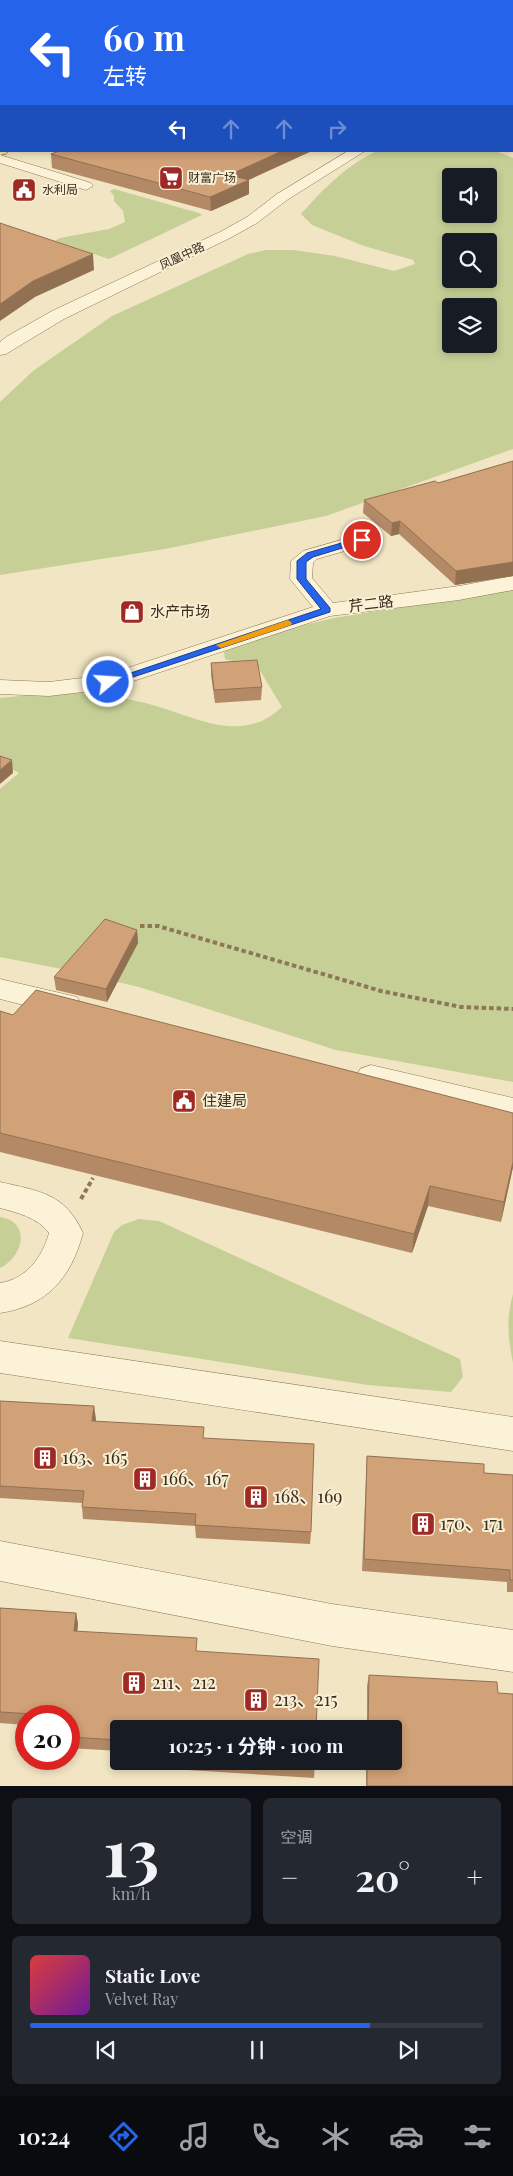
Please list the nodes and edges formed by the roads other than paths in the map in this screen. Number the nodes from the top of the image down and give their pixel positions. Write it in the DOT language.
graph roads {
  1 [pos="356,152"];
  2 [pos="0,159"];
  3 [pos="86,186"];
  4 [pos="92,298"];
  5 [pos="0,350"];
  6 [pos="0,362"];
  7 [pos="362,540"];
  8 [pos="513,583"];
  9 [pos="327,610"];
  10 [pos="0,687"];
  11 [pos="0,989"];
  12 [pos="90,1011"];
  13 [pos="340,1070"];
  14 [pos="513,1110"];
  15 [pos="0,1195"];
  16 [pos="0,1298"];
  17 [pos="0,1357"];
  18 [pos="513,1434"];
  19 [pos="0,1561"];
  20 [pos="513,1651"];
  1 -- 4 [label="street, 凤凰中路"];
  2 -- 3 [label="street"];
  4 -- 5 [label="street, 凤凰中路"];
  4 -- 6 [label="street"];
  7 -- 9 [label="street"];
  8 -- 9 [label="street, 芹二路"];
  9 -- 10 [label="street, 芹二路"];
  11 -- 12 [label="street"];
  13 -- 14 [label="street"];
  15 -- 16 [label="street"];
  17 -- 18 [label="street"];
  19 -- 20 [label="street"];
}
